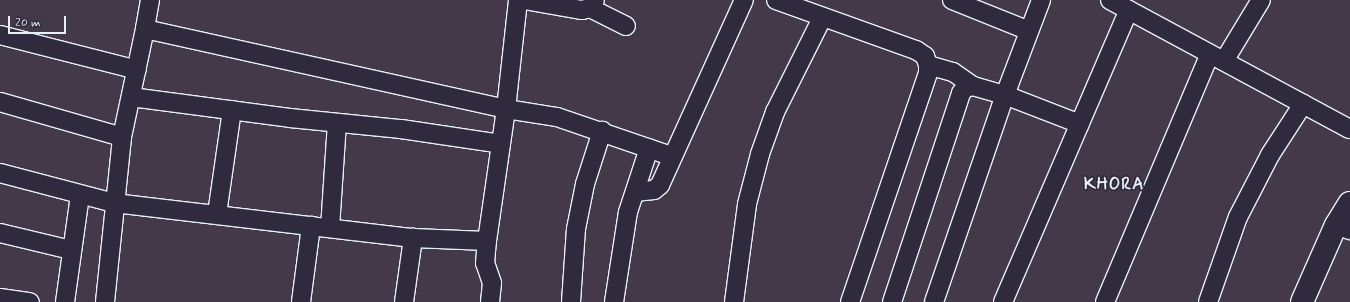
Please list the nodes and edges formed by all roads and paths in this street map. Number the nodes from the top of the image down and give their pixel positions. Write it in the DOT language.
graph roads {
  1 [pos="518,0"];
  2 [pos="524,0"];
  3 [pos="744,0"];
  4 [pos="776,0"];
  5 [pos="952,0"];
  6 [pos="1041,0"];
  7 [pos="1261,0"];
  8 [pos="147,1"];
  9 [pos="1118,3"];
  10 [pos="592,4"];
  11 [pos="822,18"];
  12 [pos="626,26"];
  13 [pos="145,29"];
  14 [pos="1029,31"];
  15 [pos="0,35"];
  16 [pos="1217,57"];
  17 [pos="928,65"];
  18 [pos="137,70"];
  19 [pos="973,86"];
  20 [pos="1005,95"];
  21 [pos="131,97"];
  22 [pos="0,102"];
  23 [pos="1303,104"];
  24 [pos="506,109"];
  25 [pos="232,110"];
  26 [pos="337,122"];
  27 [pos="1080,124"];
  28 [pos="1350,129"];
  29 [pos="602,131"];
  30 [pos="122,138"];
  31 [pos="501,144"];
  32 [pos="649,148"];
  33 [pos="671,156"];
  34 [pos="0,173"];
  35 [pos="635,192"];
  36 [pos="80,196"];
  37 [pos="114,203"];
  38 [pos="1350,203"];
  39 [pos="217,214"];
  40 [pos="311,226"];
  41 [pos="330,228"];
  42 [pos="1343,228"];
  43 [pos="0,233"];
  44 [pos="413,238"];
  45 [pos="487,241"];
  46 [pos="71,250"];
  47 [pos="0,298"];
  48 [pos="30,302"];
  49 [pos="65,302"];
  50 [pos="105,302"];
  51 [pos="301,302"];
  52 [pos="404,302"];
  53 [pos="490,302"];
  54 [pos="571,302"];
  55 [pos="614,302"];
  56 [pos="734,302"];
  57 [pos="850,302"];
  58 [pos="892,302"];
  59 [pos="934,302"];
  60 [pos="1003,302"];
  61 [pos="1105,302"];
  62 [pos="1208,302"];
  63 [pos="1302,302"];
  1 -- 24 [label="street"];
  2 -- 10 [label="street"];
  3 -- 33 [label="street"];
  4 -- 11 [label="street"];
  5 -- 14 [label="street"];
  6 -- 14 [label="street"];
  7 -- 16 [label="street"];
  8 -- 13 [label="street"];
  9 -- 16 [label="street"];
  9 -- 27 [label="street"];
  10 -- 12 [label="street"];
  11 -- 17 [label="street"];
  11 -- 56 [label="street"];
  13 -- 18 [label="street"];
  13 -- 24 [label="street"];
  14 -- 20 [label="street"];
  15 -- 18 [label="street"];
  16 -- 23 [label="street"];
  16 -- 61 [label="street"];
  17 -- 19 [label="street"];
  17 -- 57 [label="street"];
  18 -- 21 [label="street"];
  19 -- 20 [label="street"];
  19 -- 58 [label="street"];
  20 -- 27 [label="street"];
  20 -- 59 [label="street"];
  21 -- 25 [label="street"];
  21 -- 30 [label="street"];
  22 -- 30 [label="street"];
  23 -- 28 [label="street"];
  23 -- 62 [label="street"];
  24 -- 29 [label="street"];
  24 -- 31 [label="street"];
  25 -- 26 [label="street"];
  25 -- 39 [label="street"];
  26 -- 31 [label="street"];
  26 -- 41 [label="street"];
  27 -- 60 [label="street"];
  29 -- 32 [label="street"];
  29 -- 54 [label="street"];
  30 -- 37 [label="street"];
  31 -- 45 [label="street"];
  32 -- 33 [label="street"];
  32 -- 35 [label="street"];
  33 -- 35 [label="street"];
  34 -- 36 [label="street"];
  35 -- 55 [label="street"];
  36 -- 37 [label="street"];
  36 -- 46 [label="street"];
  37 -- 39 [label="street"];
  37 -- 50 [label="street"];
  38 -- 42 [label="street"];
  39 -- 40 [label="street"];
  40 -- 41 [label="street"];
  40 -- 51 [label="street"];
  41 -- 44 [label="street"];
  42 -- 63 [label="street"];
  43 -- 46 [label="street"];
  44 -- 45 [label="street"];
  44 -- 52 [label="street"];
  45 -- 53 [label="street"];
  46 -- 49 [label="street"];
  47 -- 48 [label="street"];
}
